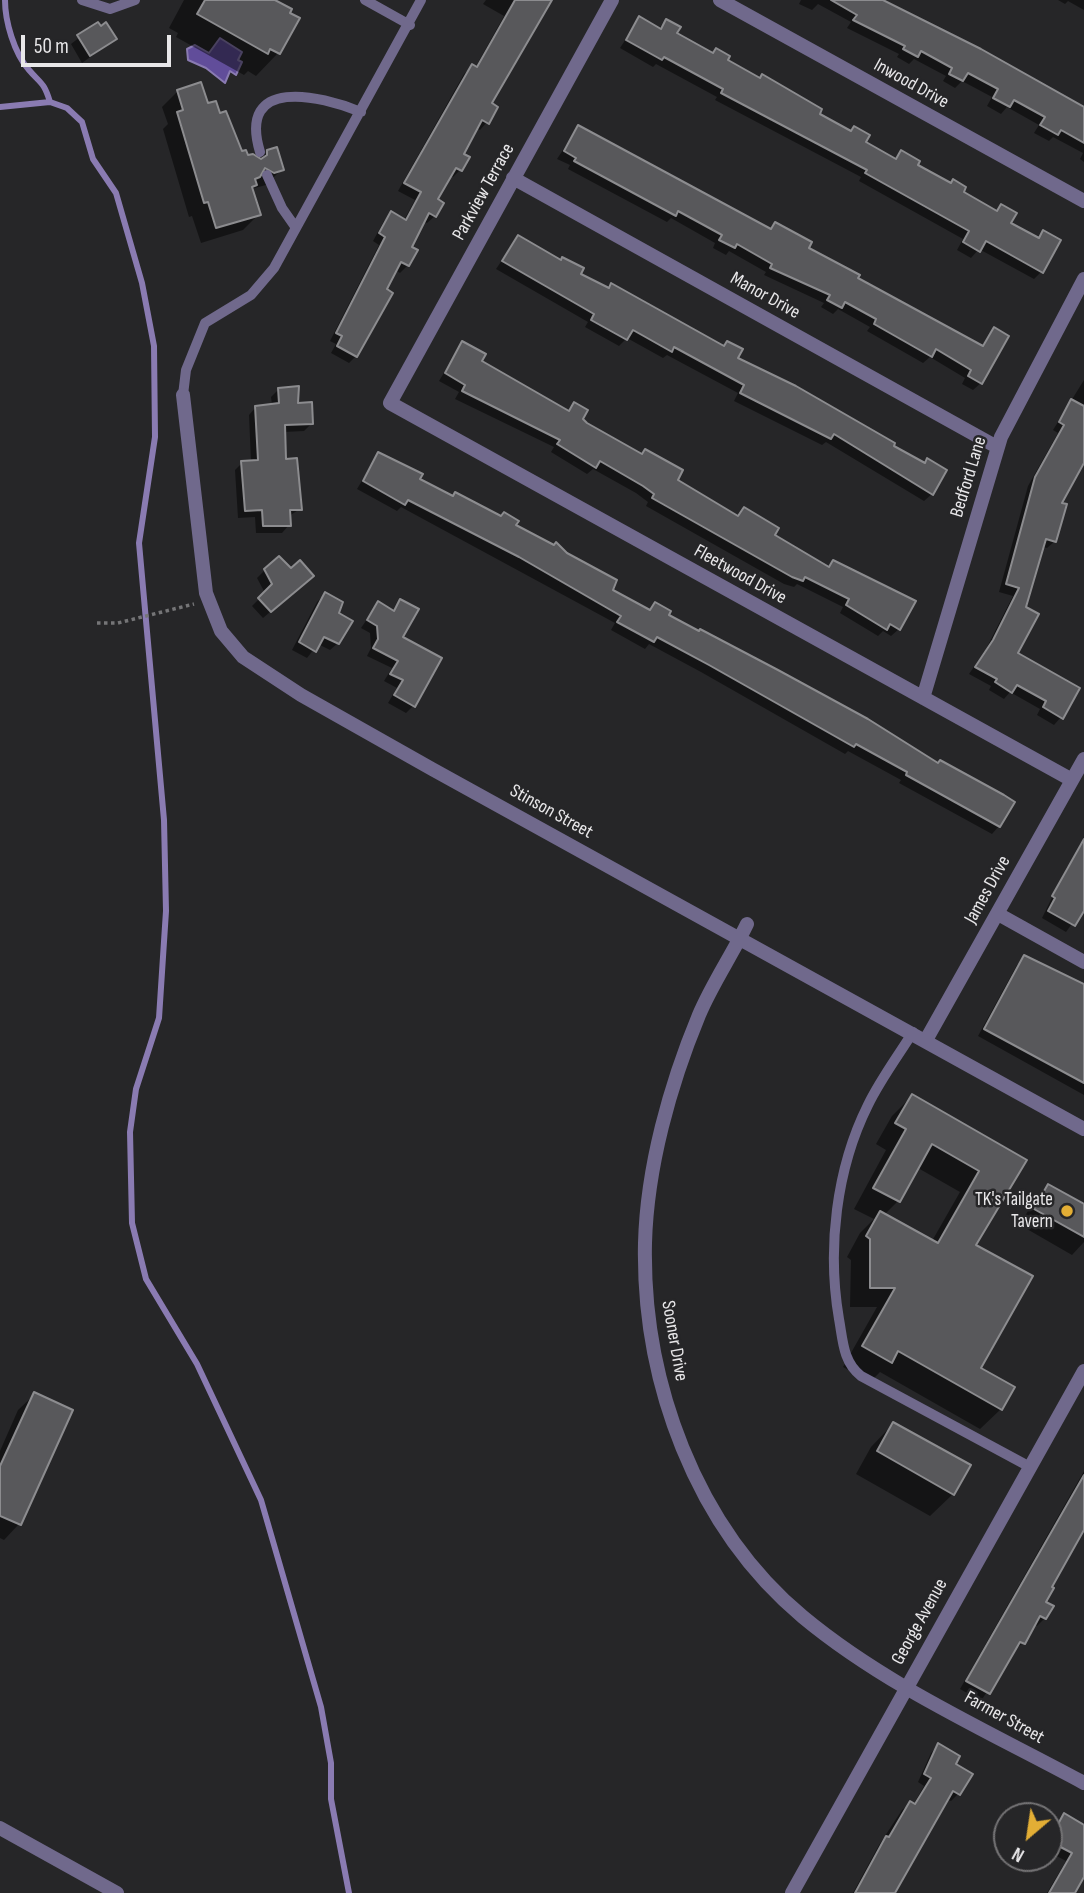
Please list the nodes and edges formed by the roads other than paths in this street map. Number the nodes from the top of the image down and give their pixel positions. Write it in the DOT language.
graph roads {
  1 [pos="135,0"];
  2 [pos="365,0"];
  3 [pos="421,0"];
  4 [pos="612,0"];
  5 [pos="720,0"];
  6 [pos="85,1"];
  7 [pos="410,24"];
  8 [pos="360,112"];
  9 [pos="260,152"];
  10 [pos="267,175"];
  11 [pos="513,178"];
  12 [pos="1084,201"];
  13 [pos="296,228"];
  14 [pos="1084,279"];
  15 [pos="183,395"];
  16 [pos="390,403"];
  17 [pos="998,447"];
  18 [pos="923,698"];
  19 [pos="1084,759"];
  20 [pos="1072,780"];
  21 [pos="998,914"];
  22 [pos="747,924"];
  23 [pos="740,938"];
  24 [pos="1084,962"];
  25 [pos="913,1032"];
  26 [pos="926,1040"];
  27 [pos="1084,1129"];
  28 [pos="1084,1371"];
  29 [pos="1030,1466"];
  30 [pos="906,1686"];
  31 [pos="1084,1783"];
  32 [pos="0,1828"];
  33 [pos="117,1893"];
  34 [pos="792,1893"];
  1 -- 6 [label="lane"];
  2 -- 7 [label="lane"];
  3 -- 7 [label="lane"];
  4 -- 11 [label="street, Parkview Terrace"];
  5 -- 12 [label="street, Inwood Drive"];
  7 -- 8 [label="lane"];
  8 -- 9 [label="lane"];
  8 -- 13 [label="lane"];
  10 -- 13 [label="lane"];
  11 -- 16 [label="street, Parkview Terrace"];
  11 -- 17 [label="street, Manor Drive"];
  13 -- 15 [label="lane"];
  14 -- 17 [label="street, Bedford Lane"];
  15 -- 23 [label="street, Stinson Street"];
  16 -- 18 [label="street, Fleetwood Drive"];
  17 -- 18 [label="street, Bedford Lane"];
  18 -- 20 [label="street, Fleetwood Drive"];
  19 -- 20 [label="street, James Drive"];
  20 -- 21 [label="street, James Drive"];
  21 -- 24 [label="street"];
  21 -- 26 [label="street, James Drive"];
  22 -- 23 [label="street, Sooner Drive"];
  23 -- 25 [label="street, Stinson Street"];
  23 -- 30 [label="street, Sooner Drive"];
  25 -- 26 [label="street, Stinson Street"];
  25 -- 29 [label="lane"];
  26 -- 27 [label="street, Stinson Street"];
  28 -- 29 [label="street, George Avenue"];
  29 -- 30 [label="street, George Avenue"];
  30 -- 31 [label="street, Farmer Street"];
  30 -- 34 [label="street, George Avenue"];
  32 -- 33 [label="street"];
}
